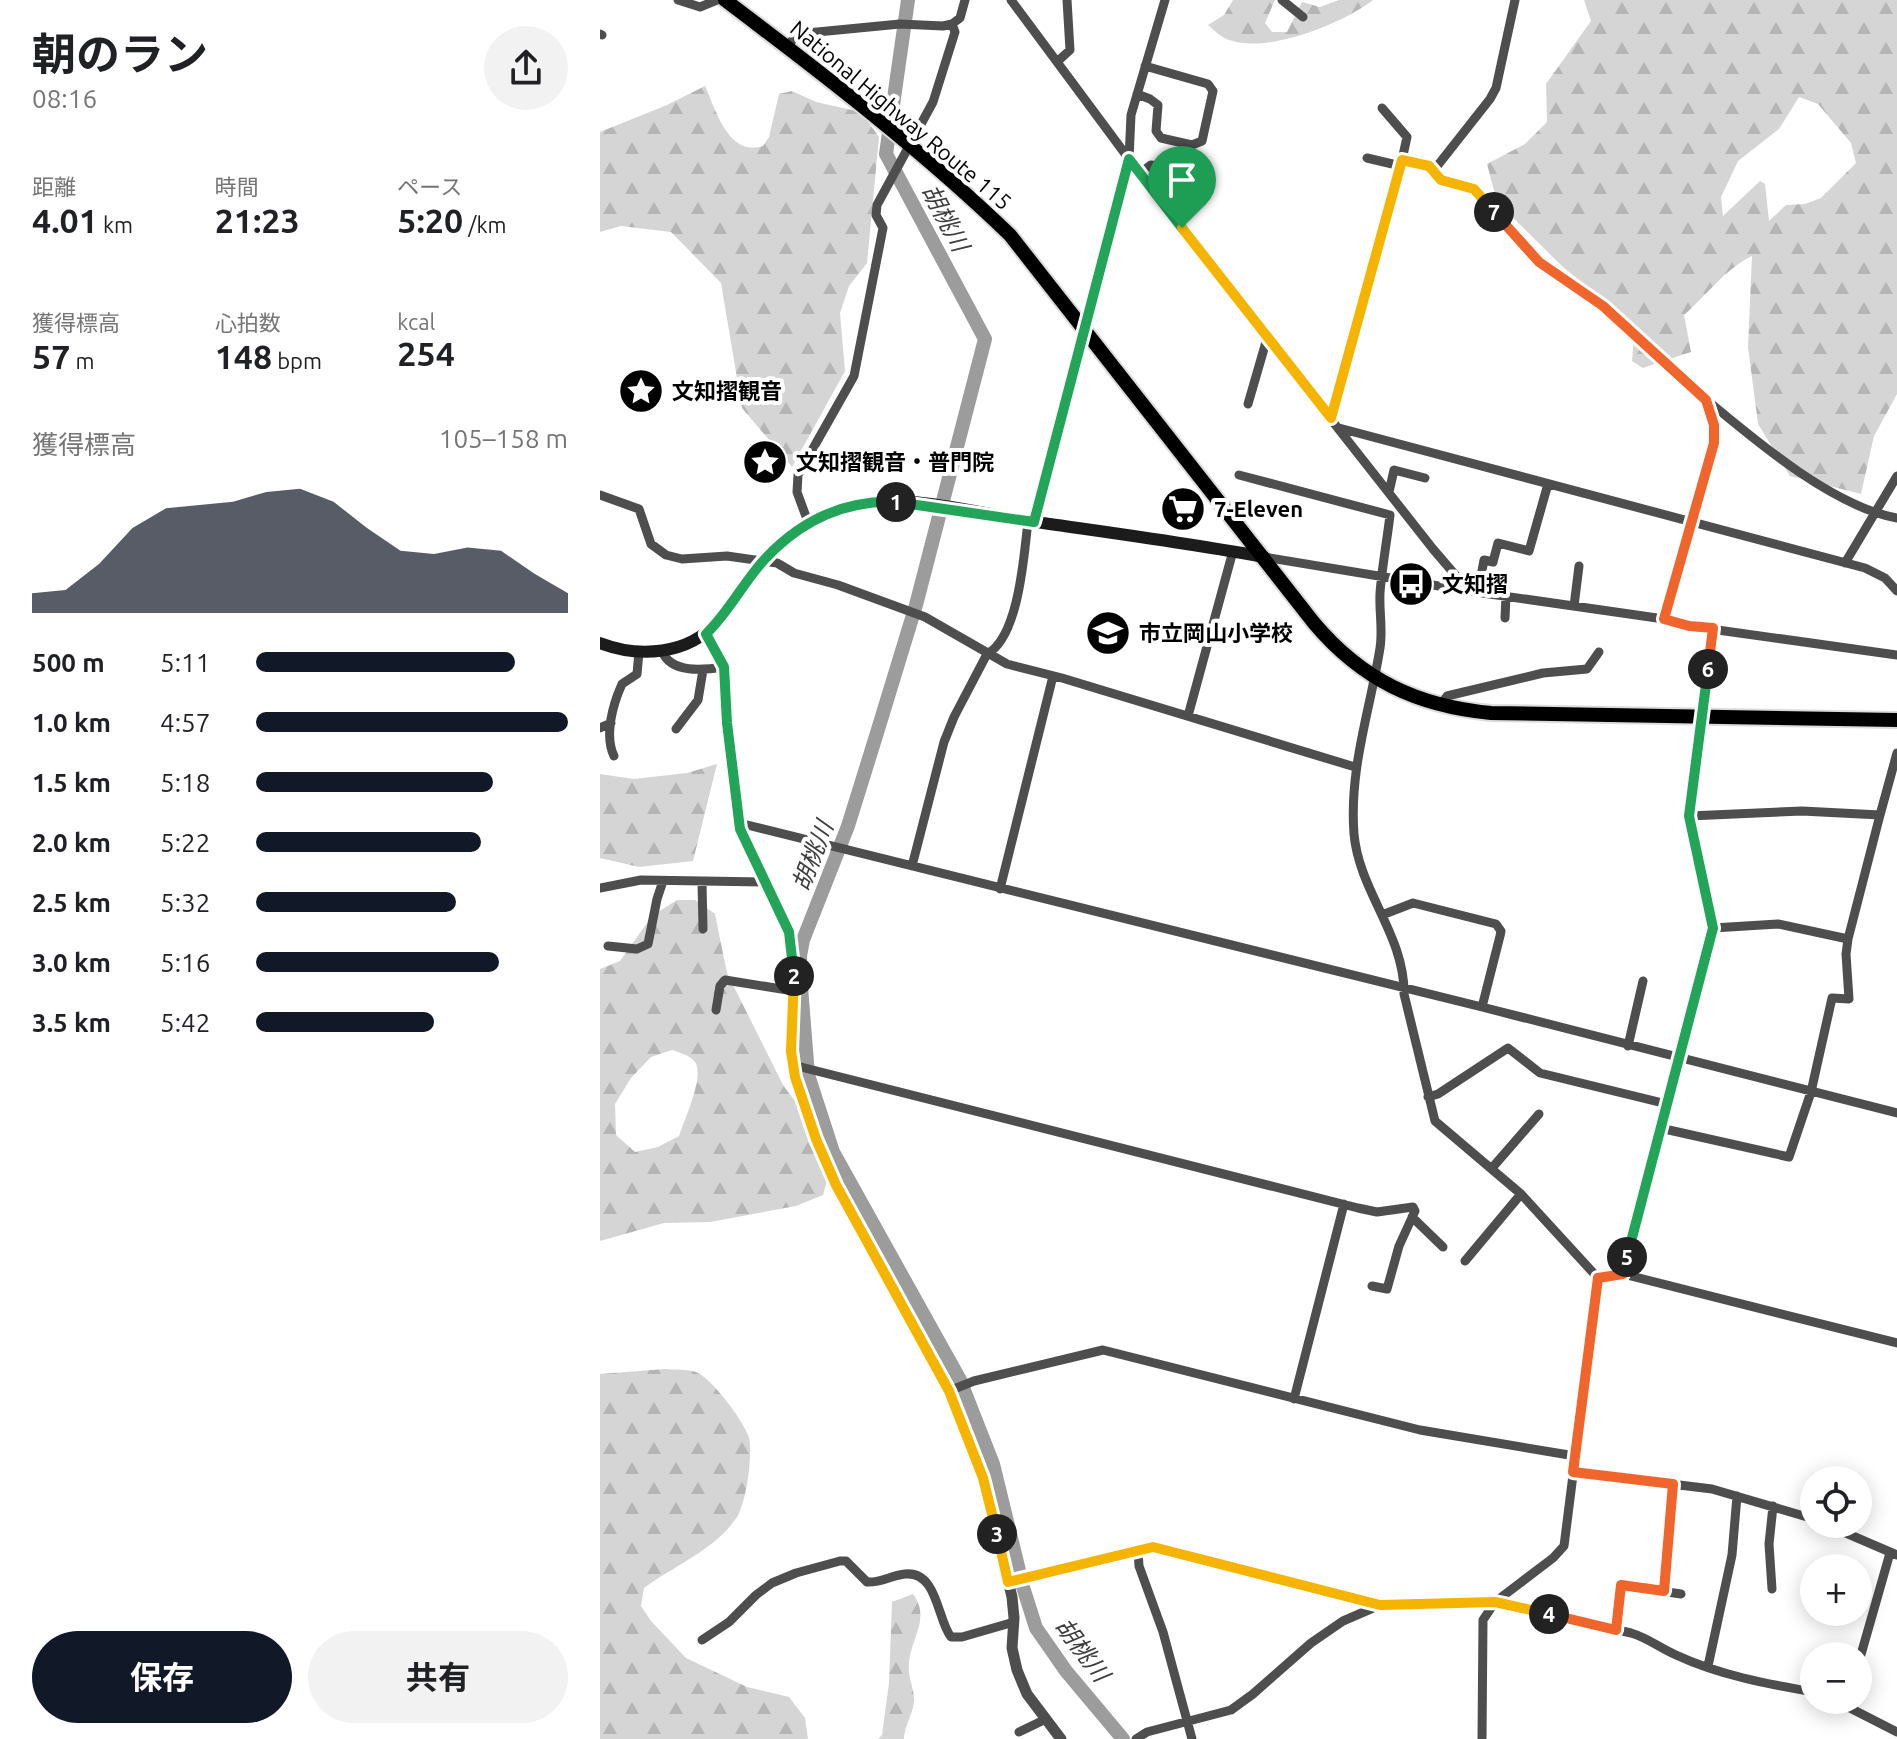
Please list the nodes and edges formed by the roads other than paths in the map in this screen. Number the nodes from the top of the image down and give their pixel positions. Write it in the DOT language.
graph roads {
  1 [pos="678,0"];
  2 [pos="717,0"];
  3 [pos="725,0"];
  4 [pos="965,0"];
  5 [pos="1011,0"];
  6 [pos="1067,0"];
  7 [pos="1165,0"];
  8 [pos="1282,0"];
  9 [pos="1515,0"];
  10 [pos="1303,17"];
  11 [pos="952,24"];
  12 [pos="786,46"];
  13 [pos="1058,61"];
  14 [pos="1145,66"];
  15 [pos="1137,94"];
  16 [pos="1382,108"];
  17 [pos="908,144"];
  18 [pos="1367,158"];
  19 [pos="1129,159"];
  20 [pos="1401,163"];
  21 [pos="1429,166"];
  22 [pos="1140,173"];
  23 [pos="1189,173"];
  24 [pos="1085,328"];
  25 [pos="1268,335"];
  26 [pos="1706,400"];
  27 [pos="1248,404"];
  28 [pos="1334,423"];
  29 [pos="1239,475"];
  30 [pos="1897,476"];
  31 [pos="1425,478"];
  32 [pos="1548,484"];
  33 [pos="600,495"];
  34 [pos="1391,495"];
  35 [pos="1873,513"];
  36 [pos="1390,515"];
  37 [pos="1897,518"];
  38 [pos="1693,521"];
  39 [pos="808,522"];
  40 [pos="1031,522"];
  41 [pos="1233,551"];
  42 [pos="1264,557"];
  43 [pos="762,561"];
  44 [pos="1845,563"];
  45 [pos="1579,566"];
  46 [pos="1383,578"];
  47 [pos="1474,591"];
  48 [pos="1897,591"];
  49 [pos="1506,596"];
  50 [pos="1574,606"];
  51 [pos="1505,618"];
  52 [pos="1664,619"];
  53 [pos="1713,628"];
  54 [pos="706,634"];
  55 [pos="600,643"];
  56 [pos="662,651"];
  57 [pos="639,652"];
  58 [pos="1599,652"];
  59 [pos="987,654"];
  60 [pos="1897,655"];
  61 [pos="724,667"];
  62 [pos="703,670"];
  63 [pos="1053,676"];
  64 [pos="1375,680"];
  65 [pos="1440,706"];
  66 [pos="1188,716"];
  67 [pos="1700,717"];
  68 [pos="1897,720"];
  69 [pos="611,723"];
  70 [pos="600,728"];
  71 [pos="676,729"];
  72 [pos="1897,753"];
  73 [pos="614,756"];
  74 [pos="1355,767"];
  75 [pos="1893,780"];
  76 [pos="1880,815"];
  77 [pos="1689,816"];
  78 [pos="739,823"];
  79 [pos="912,866"];
  80 [pos="663,881"];
  81 [pos="702,882"];
  82 [pos="765,882"];
  83 [pos="600,888"];
  84 [pos="1000,889"];
  85 [pos="1382,915"];
  86 [pos="1713,928"];
  87 [pos="703,929"];
  88 [pos="1848,939"];
  89 [pos="608,946"];
  90 [pos="1643,981"];
  91 [pos="1404,989"];
  92 [pos="794,991"];
  93 [pos="1482,1007"];
  94 [pos="716,1010"];
  95 [pos="1628,1046"];
  96 [pos="1679,1059"];
  97 [pos="793,1065"];
  98 [pos="1811,1092"];
  99 [pos="1428,1097"];
  100 [pos="1667,1104"];
  101 [pos="1897,1113"];
  102 [pos="1539,1114"];
  103 [pos="1660,1128"];
  104 [pos="1492,1168"];
  105 [pos="1521,1194"];
  106 [pos="1344,1204"];
  107 [pos="1412,1217"];
  108 [pos="1443,1247"];
  109 [pos="1465,1261"];
  110 [pos="1623,1274"];
  111 [pos="1598,1278"];
  112 [pos="1372,1286"];
  113 [pos="1897,1343"];
  114 [pos="949,1391"];
  115 [pos="1294,1399"];
  116 [pos="1575,1456"];
  117 [pos="1573,1472"];
  118 [pos="1673,1484"];
  119 [pos="1737,1496"];
  120 [pos="1773,1506"];
  121 [pos="1800,1515"];
  122 [pos="1857,1538"];
  123 [pos="1138,1550"];
  124 [pos="1893,1554"];
  125 [pos="1008,1582"];
  126 [pos="1772,1589"];
  127 [pos="1664,1591"];
  128 [pos="1681,1594"];
  129 [pos="1495,1602"];
  130 [pos="1380,1605"];
  131 [pos="1014,1622"];
  132 [pos="1616,1630"];
  133 [pos="702,1640"];
  134 [pos="1865,1642"];
  135 [pos="1708,1666"];
  136 [pos="1800,1690"];
  137 [pos="1866,1714"];
  138 [pos="1046,1719"];
  139 [pos="1188,1722"];
  140 [pos="1019,1732"];
  141 [pos="1897,1732"];
  142 [pos="1061,1739"];
  143 [pos="1136,1739"];
  144 [pos="1192,1739"];
  145 [pos="1482,1739"];
  1 -- 2 [label="street"];
  3 -- 12 [label="highway, National Highway Route 115"];
  4 -- 11 [label="street"];
  5 -- 13 [label="street"];
  6 -- 13 [label="street"];
  7 -- 14 [label="street"];
  8 -- 10 [label="street"];
  9 -- 21 [label="street"];
  11 -- 12 [label="street"];
  11 -- 17 [label="street"];
  12 -- 17 [label="highway, National Highway Route 115"];
  13 -- 19 [label="street"];
  14 -- 15 [label="street"];
  14 -- 15 [label="street"];
  15 -- 19 [label="street"];
  16 -- 20 [label="street"];
  17 -- 24 [label="highway, National Highway Route 115"];
  17 -- 39 [label="street"];
  18 -- 20 [label="street"];
  19 -- 22 [label="street"];
  19 -- 24 [label="street"];
  20 -- 21 [label="street"];
  20 -- 28 [label="street"];
  21 -- 26 [label="street"];
  22 -- 23 [label="street"];
  22 -- 25 [label="street"];
  24 -- 40 [label="street"];
  24 -- 42 [label="highway, National Highway Route 115"];
  25 -- 27 [label="street"];
  25 -- 28 [label="street"];
  26 -- 35 [label="street"];
  26 -- 38 [label="street"];
  28 -- 32 [label="street"];
  28 -- 34 [label="street"];
  29 -- 36 [label="street"];
  30 -- 35 [label="street"];
  31 -- 34 [label="street"];
  32 -- 38 [label="street"];
  32 -- 47 [label="street"];
  33 -- 43 [label="street"];
  34 -- 36 [label="street"];
  34 -- 47 [label="street"];
  35 -- 37 [label="street"];
  35 -- 44 [label="street"];
  36 -- 46 [label="street"];
  38 -- 44 [label="street"];
  38 -- 52 [label="street"];
  39 -- 40 [label="main road"];
  39 -- 43 [label="main road"];
  40 -- 41 [label="main road"];
  40 -- 59 [label="street"];
  41 -- 42 [label="main road"];
  41 -- 66 [label="street"];
  42 -- 46 [label="street"];
  42 -- 64 [label="highway, National Highway Route 115"];
  43 -- 54 [label="main road"];
  43 -- 59 [label="street"];
  44 -- 48 [label="street"];
  45 -- 50 [label="street"];
  46 -- 47 [label="street"];
  46 -- 64 [label="street"];
  47 -- 49 [label="street"];
  49 -- 50 [label="street"];
  49 -- 51 [label="street"];
  50 -- 52 [label="street"];
  52 -- 53 [label="street"];
  53 -- 60 [label="street"];
  53 -- 67 [label="street"];
  54 -- 56 [label="main road"];
  54 -- 61 [label="street"];
  55 -- 57 [label="main road"];
  56 -- 57 [label="main road"];
  56 -- 62 [label="street"];
  57 -- 69 [label="street"];
  58 -- 65 [label="street"];
  59 -- 63 [label="street"];
  59 -- 79 [label="street"];
  61 -- 62 [label="street"];
  61 -- 78 [label="street"];
  62 -- 71 [label="street"];
  63 -- 66 [label="street"];
  63 -- 84 [label="street"];
  64 -- 65 [label="highway, National Highway Route 115"];
  64 -- 74 [label="street"];
  65 -- 67 [label="highway, National Highway Route 115"];
  66 -- 74 [label="street"];
  67 -- 68 [label="highway, National Highway Route 115"];
  67 -- 77 [label="street"];
  69 -- 70 [label="street"];
  69 -- 73 [label="street"];
  72 -- 75 [label="street"];
  74 -- 85 [label="street"];
  75 -- 76 [label="street"];
  76 -- 77 [label="street"];
  76 -- 88 [label="street"];
  77 -- 86 [label="street"];
  78 -- 79 [label="street"];
  78 -- 82 [label="street"];
  79 -- 84 [label="street"];
  80 -- 81 [label="street"];
  80 -- 83 [label="street"];
  80 -- 89 [label="street"];
  81 -- 82 [label="street"];
  81 -- 87 [label="street"];
  82 -- 92 [label="street"];
  84 -- 91 [label="street"];
  85 -- 91 [label="street"];
  85 -- 93 [label="street"];
  86 -- 88 [label="street"];
  86 -- 96 [label="street"];
  88 -- 98 [label="street"];
  90 -- 95 [label="street"];
  91 -- 93 [label="street"];
  91 -- 99 [label="street"];
  92 -- 94 [label="street"];
  92 -- 97 [label="street"];
  93 -- 95 [label="street"];
  95 -- 96 [label="street"];
  96 -- 98 [label="street"];
  96 -- 100 [label="street"];
  97 -- 106 [label="street"];
  97 -- 114 [label="street"];
  98 -- 101 [label="street"];
  98 -- 103 [label="street"];
  99 -- 100 [label="street"];
  99 -- 104 [label="street"];
  100 -- 103 [label="street"];
  102 -- 104 [label="street"];
  103 -- 110 [label="street"];
  104 -- 105 [label="street"];
  105 -- 109 [label="street"];
  105 -- 111 [label="street"];
  106 -- 107 [label="street"];
  106 -- 115 [label="street"];
  107 -- 108 [label="street"];
  107 -- 112 [label="street"];
  110 -- 111 [label="street"];
  110 -- 113 [label="street"];
  111 -- 116 [label="street"];
  114 -- 115 [label="street"];
  114 -- 125 [label="street"];
  115 -- 116 [label="street"];
  116 -- 117 [label="street"];
  117 -- 118 [label="street"];
  117 -- 129 [label="street"];
  118 -- 119 [label="street"];
  118 -- 127 [label="street"];
  119 -- 120 [label="street"];
  119 -- 135 [label="street"];
  120 -- 121 [label="street"];
  120 -- 126 [label="street"];
  122 -- 124 [label="street"];
  123 -- 125 [label="street"];
  123 -- 130 [label="street"];
  123 -- 139 [label="street"];
  124 -- 134 [label="street"];
  125 -- 131 [label="street"];
  127 -- 128 [label="street"];
  127 -- 132 [label="street"];
  129 -- 130 [label="street"];
  129 -- 132 [label="street"];
  129 -- 145 [label="street"];
  130 -- 139 [label="street"];
  131 -- 133 [label="street"];
  131 -- 138 [label="street"];
  132 -- 135 [label="street"];
  135 -- 136 [label="street"];
  137 -- 141 [label="street"];
  138 -- 140 [label="street"];
  138 -- 142 [label="street"];
  139 -- 143 [label="street"];
  139 -- 144 [label="street"];
}
